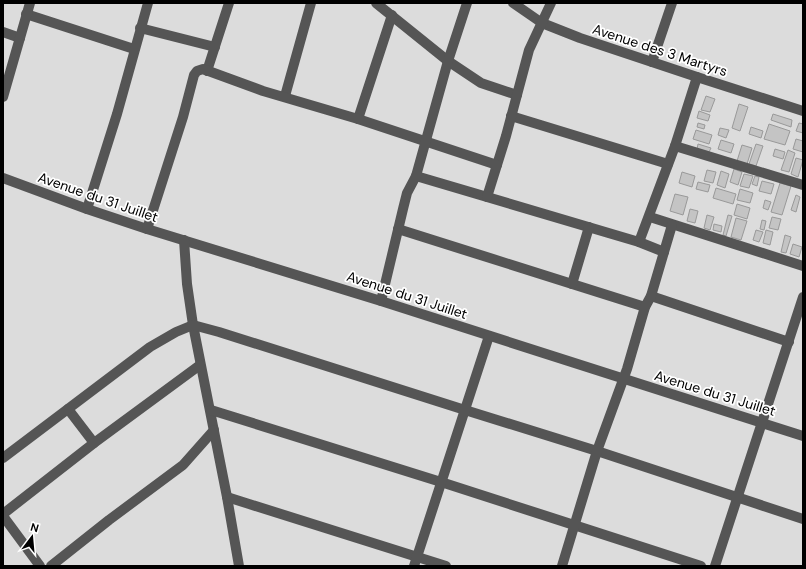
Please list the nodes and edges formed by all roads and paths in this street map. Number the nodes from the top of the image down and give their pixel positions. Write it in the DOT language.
graph roads {
  1 [pos="30,3"];
  2 [pos="148,3"];
  3 [pos="229,3"];
  4 [pos="311,3"];
  5 [pos="376,3"];
  6 [pos="467,3"];
  7 [pos="513,3"];
  8 [pos="551,3"];
  9 [pos="672,3"];
  10 [pos="26,14"];
  11 [pos="392,15"];
  12 [pos="542,23"];
  13 [pos="140,28"];
  14 [pos="3,32"];
  15 [pos="20,38"];
  16 [pos="215,47"];
  17 [pos="134,49"];
  18 [pos="448,61"];
  19 [pos="652,62"];
  20 [pos="207,70"];
  21 [pos="697,77"];
  22 [pos="517,95"];
  23 [pos="3,96"];
  24 [pos="285,96"];
  25 [pos="803,110"];
  26 [pos="512,116"];
  27 [pos="358,119"];
  28 [pos="425,141"];
  29 [pos="675,146"];
  30 [pos="668,164"];
  31 [pos="497,165"];
  32 [pos="416,176"];
  33 [pos="3,178"];
  34 [pos="803,185"];
  35 [pos="487,196"];
  36 [pos="87,209"];
  37 [pos="650,217"];
  38 [pos="672,225"];
  39 [pos="589,227"];
  40 [pos="147,229"];
  41 [pos="398,229"];
  42 [pos="184,240"];
  43 [pos="639,242"];
  44 [pos="664,252"];
  45 [pos="803,266"];
  46 [pos="572,284"];
  47 [pos="651,296"];
  48 [pos="803,297"];
  49 [pos="381,301"];
  50 [pos="645,307"];
  51 [pos="193,325"];
  52 [pos="798,328"];
  53 [pos="489,336"];
  54 [pos="789,342"];
  55 [pos="200,365"];
  56 [pos="622,379"];
  57 [pos="68,409"];
  58 [pos="211,410"];
  59 [pos="465,410"];
  60 [pos="762,422"];
  61 [pos="214,430"];
  62 [pos="803,436"];
  63 [pos="94,444"];
  64 [pos="597,451"];
  65 [pos="3,458"];
  66 [pos="441,482"];
  67 [pos="227,497"];
  68 [pos="738,498"];
  69 [pos="3,515"];
  70 [pos="803,519"];
  71 [pos="574,525"];
  72 [pos="415,561"];
  73 [pos="40,566"];
  74 [pos="51,566"];
  75 [pos="239,566"];
  76 [pos="446,566"];
  77 [pos="562,566"];
  78 [pos="701,566"];
  79 [pos="715,566"];
  1 -- 10 [label="street"];
  2 -- 13 [label="street"];
  3 -- 16 [label="street"];
  4 -- 24 [label="street"];
  5 -- 11 [label="street"];
  6 -- 18 [label="street"];
  7 -- 12 [label="street, Avenue des 3 Martyrs"];
  8 -- 12 [label="street"];
  9 -- 19 [label="street"];
  10 -- 15 [label="street"];
  10 -- 17 [label="street"];
  11 -- 18 [label="street"];
  11 -- 27 [label="street"];
  12 -- 19 [label="street, Avenue des 3 Martyrs"];
  12 -- 22 [label="street"];
  13 -- 16 [label="street"];
  13 -- 17 [label="street"];
  14 -- 15 [label="street"];
  15 -- 23 [label="street"];
  16 -- 20 [label="street"];
  17 -- 36 [label="street"];
  18 -- 22 [label="street"];
  18 -- 28 [label="street"];
  19 -- 21 [label="street, Avenue des 3 Martyrs"];
  20 -- 24 [label="street"];
  20 -- 40 [label="street"];
  21 -- 25 [label="street, Avenue des 3 Martyrs"];
  21 -- 29 [label="street"];
  22 -- 26 [label="street"];
  24 -- 27 [label="street"];
  26 -- 30 [label="street"];
  26 -- 31 [label="street"];
  27 -- 28 [label="street"];
  28 -- 31 [label="street"];
  28 -- 32 [label="street"];
  29 -- 30 [label="street"];
  29 -- 34 [label="street"];
  30 -- 37 [label="street"];
  31 -- 35 [label="street"];
  32 -- 35 [label="street"];
  32 -- 41 [label="street"];
  33 -- 36 [label="street, Avenue du 31 Juillet"];
  35 -- 39 [label="street"];
  36 -- 40 [label="street, Avenue du 31 Juillet"];
  37 -- 38 [label="street"];
  37 -- 43 [label="street"];
  38 -- 44 [label="street"];
  38 -- 45 [label="street"];
  39 -- 43 [label="street"];
  39 -- 46 [label="street"];
  40 -- 42 [label="street, Avenue du 31 Juillet"];
  41 -- 46 [label="street"];
  41 -- 49 [label="street"];
  42 -- 49 [label="street, Avenue du 31 Juillet"];
  42 -- 51 [label="street"];
  43 -- 44 [label="street"];
  44 -- 47 [label="street"];
  46 -- 50 [label="street"];
  47 -- 50 [label="street"];
  47 -- 54 [label="street"];
  48 -- 52 [label="street"];
  49 -- 53 [label="street, Avenue du 31 Juillet"];
  50 -- 56 [label="street"];
  51 -- 55 [label="street"];
  51 -- 57 [label="street"];
  51 -- 59 [label="street"];
  52 -- 54 [label="street"];
  53 -- 56 [label="street, Avenue du 31 Juillet"];
  53 -- 59 [label="street"];
  54 -- 60 [label="street"];
  55 -- 58 [label="street"];
  55 -- 63 [label="street"];
  56 -- 60 [label="street, Avenue du 31 Juillet"];
  56 -- 64 [label="street"];
  57 -- 63 [label="street"];
  57 -- 65 [label="street"];
  58 -- 61 [label="street"];
  58 -- 66 [label="street"];
  59 -- 64 [label="street"];
  59 -- 66 [label="street"];
  60 -- 62 [label="street, Avenue du 31 Juillet"];
  60 -- 68 [label="street"];
  61 -- 67 [label="street"];
  61 -- 74 [label="street"];
  63 -- 69 [label="street"];
  64 -- 68 [label="street"];
  64 -- 71 [label="street"];
  66 -- 71 [label="street"];
  66 -- 72 [label="street"];
  67 -- 72 [label="street"];
  67 -- 75 [label="street"];
  68 -- 70 [label="street"];
  68 -- 79 [label="street"];
  69 -- 73 [label="street"];
  71 -- 77 [label="street"];
  71 -- 78 [label="street"];
  72 -- 76 [label="street"];
}
